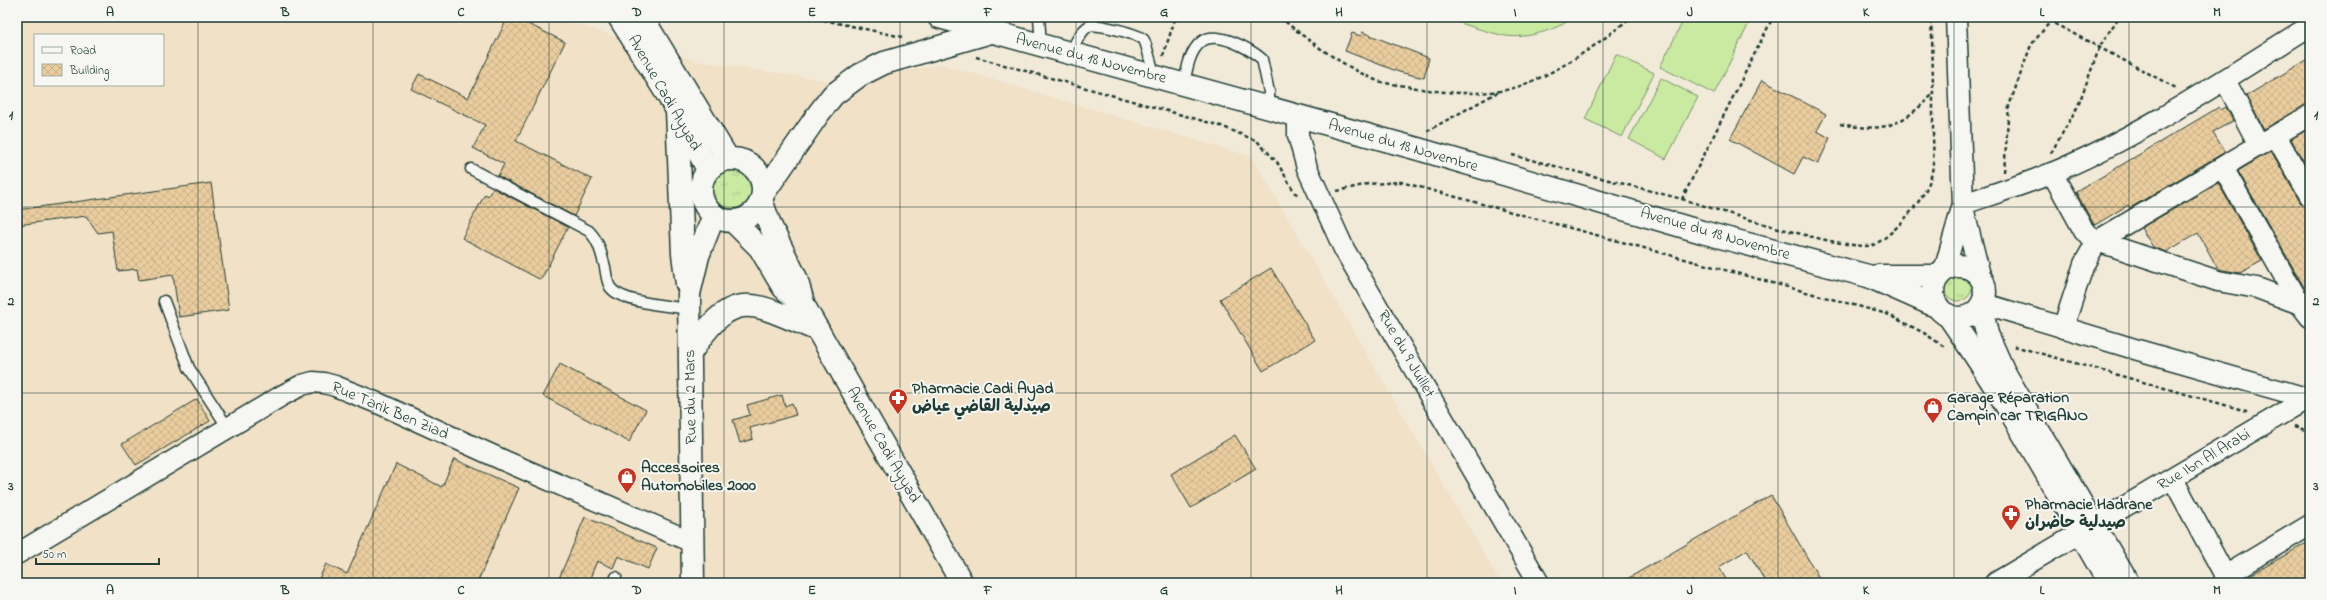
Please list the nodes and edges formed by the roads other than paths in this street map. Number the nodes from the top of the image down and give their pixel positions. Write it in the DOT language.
graph roads {
  1 [pos="619,17"];
  2 [pos="642,17"];
  3 [pos="1038,17"];
  4 [pos="1956,17"];
  5 [pos="946,18"];
  6 [pos="980,25"];
  7 [pos="2310,26"];
  8 [pos="1041,46"];
  9 [pos="1070,54"];
  10 [pos="1155,77"];
  11 [pos="2225,80"];
  12 [pos="1184,84"];
  13 [pos="1269,108"];
  14 [pos="676,110"];
  15 [pos="1298,116"];
  16 [pos="2310,116"];
  17 [pos="2276,136"];
  18 [pos="2259,145"];
  19 [pos="728,159"];
  20 [pos="2051,164"];
  21 [pos="2223,168"];
  22 [pos="471,169"];
  23 [pos="708,170"];
  24 [pos="2310,196"];
  25 [pos="762,197"];
  26 [pos="1963,206"];
  27 [pos="723,218"];
  28 [pos="2097,241"];
  29 [pos="1941,274"];
  30 [pos="1868,276"];
  31 [pos="1981,279"];
  32 [pos="164,301"];
  33 [pos="689,302"];
  34 [pos="1982,305"];
  35 [pos="804,306"];
  36 [pos="2307,307"];
  37 [pos="1943,311"];
  38 [pos="2062,328"];
  39 [pos="818,330"];
  40 [pos="1980,344"];
  41 [pos="691,352"];
  42 [pos="2310,398"];
  43 [pos="228,428"];
  44 [pos="2173,479"];
  45 [pos="2310,525"];
  46 [pos="2087,528"];
  47 [pos="692,542"];
  48 [pos="17,554"];
  49 [pos="2227,579"];
  50 [pos="693,583"];
  51 [pos="962,583"];
  52 [pos="1539,583"];
  53 [pos="1995,583"];
  54 [pos="2110,583"];
  55 [pos="2128,583"];
  1 -- 14 [label="street, Avenue Cadi Ayyad"];
  2 -- 19 [label="street, Avenue Cadi Ayyad"];
  3 -- 8 [label="lane"];
  4 -- 26 [label="street"];
  5 -- 6 [label="street, Avenue du 18 Novembre"];
  6 -- 8 [label="street, Avenue du 18 Novembre"];
  6 -- 25 [label="street"];
  7 -- 11 [label="street"];
  8 -- 9 [label="street, Avenue du 18 Novembre"];
  9 -- 10 [label="street, Avenue du 18 Novembre"];
  9 -- 10 [label="lane"];
  10 -- 12 [label="street, Avenue du 18 Novembre"];
  11 -- 18 [label="street"];
  11 -- 20 [label="street"];
  12 -- 13 [label="street, Avenue du 18 Novembre"];
  12 -- 13 [label="lane"];
  13 -- 15 [label="street, Avenue du 18 Novembre"];
  14 -- 23 [label="street, Avenue Cadi Ayyad"];
  14 -- 33 [label="street"];
  15 -- 30 [label="street, Avenue du 18 Novembre"];
  15 -- 52 [label="street, Rue du 9 Juillet"];
  16 -- 17 [label="street"];
  17 -- 18 [label="street"];
  17 -- 24 [label="street"];
  18 -- 21 [label="street"];
  19 -- 23 [label="street"];
  19 -- 25 [label="street"];
  20 -- 26 [label="street"];
  20 -- 28 [label="street"];
  21 -- 28 [label="street"];
  21 -- 36 [label="street"];
  22 -- 33 [label="lane"];
  23 -- 27 [label="street"];
  25 -- 27 [label="street"];
  25 -- 35 [label="street, Avenue Cadi Ayyad"];
  26 -- 29 [label="street"];
  26 -- 31 [label="street"];
  27 -- 33 [label="street, Rue du 2 Mars"];
  27 -- 35 [label="street, Avenue Cadi Ayyad"];
  28 -- 36 [label="street"];
  28 -- 38 [label="street"];
  29 -- 30 [label="street, Avenue du 18 Novembre"];
  29 -- 31 [label="street"];
  29 -- 37 [label="street"];
  30 -- 37 [label="street, Avenue du 18 Novembre"];
  31 -- 34 [label="street"];
  32 -- 43 [label="lane"];
  33 -- 41 [label="street, Rue du 2 Mars"];
  34 -- 37 [label="street"];
  34 -- 38 [label="street"];
  34 -- 40 [label="street"];
  35 -- 39 [label="street, Avenue Cadi Ayyad"];
  37 -- 40 [label="street"];
  38 -- 42 [label="street"];
  39 -- 41 [label="street"];
  39 -- 51 [label="street, Avenue Cadi Ayyad"];
  40 -- 46 [label="street"];
  41 -- 47 [label="street, Rue du 2 Mars"];
  42 -- 44 [label="street, Rue Ibn Al Arabi"];
  43 -- 47 [label="street, Rue Tarik Ben Ziad"];
  43 -- 48 [label="street, Rue Tarik Ben Ziad"];
  44 -- 46 [label="street, Rue Ibn Al Arabi"];
  44 -- 49 [label="street"];
  45 -- 49 [label="street"];
  46 -- 53 [label="street, Rue Ibn Al Arabi"];
  46 -- 54 [label="street"];
  46 -- 55 [label="street"];
  47 -- 50 [label="street, Rue du 2 Mars"];
}
